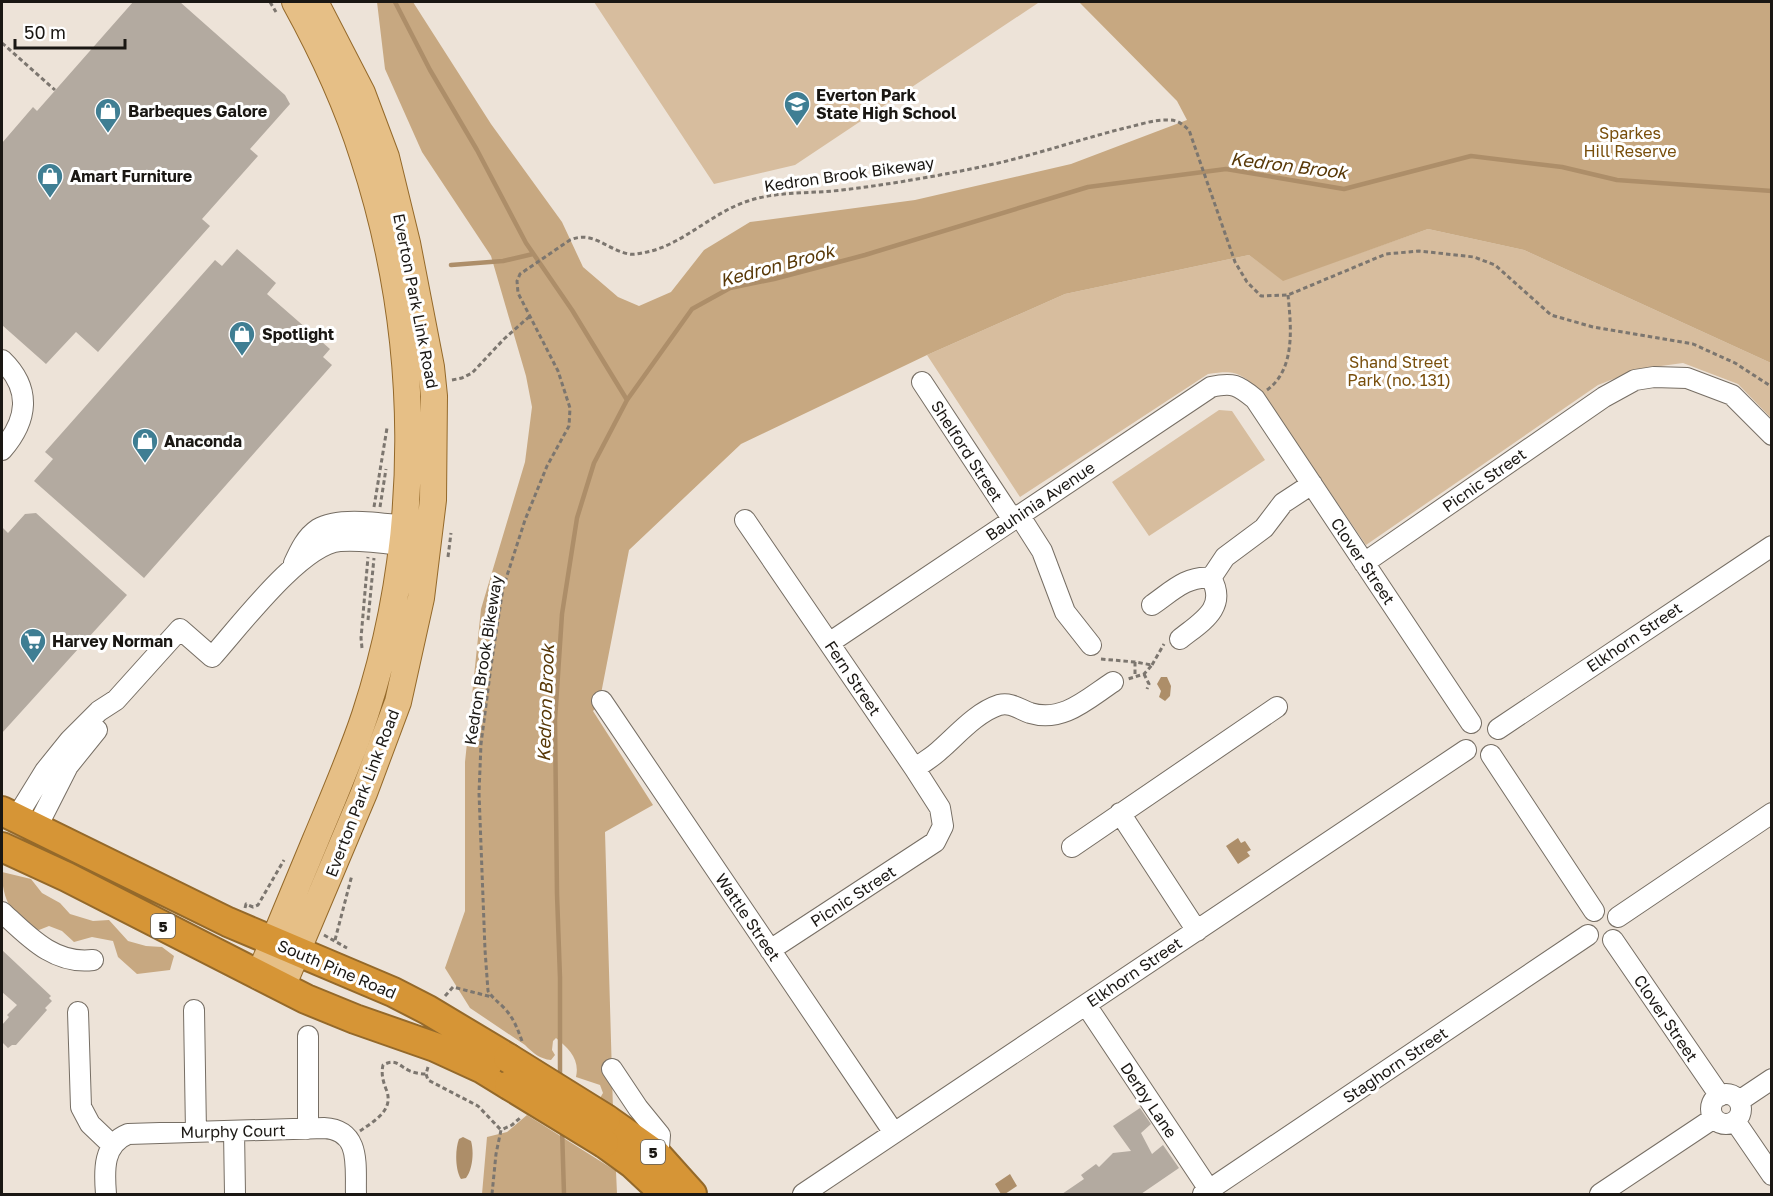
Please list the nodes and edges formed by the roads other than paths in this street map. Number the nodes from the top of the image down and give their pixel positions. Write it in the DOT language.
graph roads {
  1 [pos="295,2"];
  2 [pos="315,2"];
  3 [pos="2,360"];
  4 [pos="922,382"];
  5 [pos="1255,399"];
  6 [pos="1772,435"];
  7 [pos="2,450"];
  8 [pos="1312,484"];
  9 [pos="1016,518"];
  10 [pos="746,520"];
  11 [pos="402,536"];
  12 [pos="430,538"];
  13 [pos="1772,546"];
  14 [pos="1364,563"];
  15 [pos="1211,578"];
  16 [pos="1152,605"];
  17 [pos="1180,639"];
  18 [pos="829,643"];
  19 [pos="1091,645"];
  20 [pos="1113,682"];
  21 [pos="602,701"];
  22 [pos="1276,707"];
  23 [pos="1471,723"];
  24 [pos="1497,729"];
  25 [pos="1466,750"];
  26 [pos="1491,755"];
  27 [pos="915,769"];
  28 [pos="1120,813"];
  29 [pos="1772,813"];
  30 [pos="12,822"];
  31 [pos="935,842"];
  32 [pos="2,847"];
  33 [pos="1072,847"];
  34 [pos="1593,911"];
  35 [pos="3,916"];
  36 [pos="1618,917"];
  37 [pos="1197,931"];
  38 [pos="1588,935"];
  39 [pos="1613,940"];
  40 [pos="286,946"];
  41 [pos="770,950"];
  42 [pos="93,960"];
  43 [pos="271,982"];
  44 [pos="1086,1005"];
  45 [pos="194,1010"];
  46 [pos="78,1012"];
  47 [pos="308,1036"];
  48 [pos="612,1070"];
  49 [pos="509,1072"];
  50 [pos="1772,1079"];
  51 [pos="1730,1098"];
  52 [pos="1714,1118"];
  53 [pos="1735,1121"];
  54 [pos="308,1129"];
  55 [pos="234,1131"];
  56 [pos="196,1132"];
  57 [pos="894,1133"];
  58 [pos="112,1145"];
  59 [pos="651,1165"];
  60 [pos="1772,1175"];
  61 [pos="1208,1193"];
  62 [pos="106,1194"];
  63 [pos="235,1194"];
  64 [pos="356,1194"];
  65 [pos="665,1194"];
  66 [pos="692,1194"];
  67 [pos="803,1194"];
  68 [pos="1600,1194"];
  1 -- 11 [label="main road, Everton Park Link Road"];
  2 -- 12 [label="main road, Everton Park Link Road"];
  3 -- 7 [label="street"];
  4 -- 9 [label="street, Shelford Street"];
  5 -- 8 [label="street, Clover Street"];
  5 -- 9 [label="street, Bauhinia Avenue"];
  6 -- 14 [label="street, Picnic Street"];
  8 -- 14 [label="street, Clover Street"];
  8 -- 15 [label="street"];
  9 -- 18 [label="street, Bauhinia Avenue"];
  9 -- 19 [label="street, Shelford Street"];
  10 -- 18 [label="street, Fern Street"];
  11 -- 12 [label="street"];
  11 -- 30 [label="street"];
  11 -- 40 [label="main road, Everton Park Link Road"];
  12 -- 40 [label="main road, Everton Park Link Road"];
  13 -- 24 [label="street, Elkhorn Street"];
  14 -- 23 [label="street, Clover Street"];
  15 -- 16 [label="street"];
  15 -- 17 [label="street"];
  18 -- 27 [label="street, Fern Street"];
  20 -- 27 [label="street"];
  21 -- 41 [label="street, Wattle Street"];
  22 -- 28 [label="street"];
  23 -- 24 [label="street"];
  23 -- 25 [label="street"];
  24 -- 26 [label="street"];
  25 -- 26 [label="street"];
  25 -- 37 [label="street, Elkhorn Street"];
  26 -- 34 [label="street"];
  27 -- 31 [label="street, Fern Street"];
  28 -- 33 [label="street"];
  28 -- 37 [label="street"];
  29 -- 36 [label="street"];
  30 -- 40 [label="highway, South Pine Road / 5"];
  31 -- 41 [label="street, Picnic Street"];
  32 -- 43 [label="highway, South Pine Road / 5"];
  34 -- 36 [label="street"];
  34 -- 38 [label="street"];
  35 -- 42 [label="street"];
  36 -- 39 [label="street"];
  37 -- 44 [label="street, Elkhorn Street"];
  38 -- 39 [label="street"];
  38 -- 61 [label="street, Staghorn Street"];
  39 -- 51 [label="street, Clover Street"];
  40 -- 43 [label="main road, Everton Park Link Road"];
  40 -- 49 [label="highway, South Pine Road / 5"];
  41 -- 57 [label="street, Wattle Street"];
  43 -- 49 [label="highway, South Pine Road / 5"];
  44 -- 57 [label="street, Elkhorn Street"];
  44 -- 61 [label="street, Derby Lane"];
  45 -- 56 [label="street"];
  46 -- 58 [label="street"];
  47 -- 54 [label="street"];
  48 -- 59 [label="street"];
  49 -- 59 [label="highway, South Pine Road / 5, bridge"];
  50 -- 51 [label="street"];
  51 -- 52 [label="street"];
  51 -- 53 [label="street"];
  52 -- 53 [label="street"];
  52 -- 68 [label="street"];
  53 -- 60 [label="street"];
  54 -- 55 [label="street, Murphy Court"];
  54 -- 64 [label="street, Murphy Court"];
  55 -- 56 [label="street, Murphy Court"];
  55 -- 63 [label="street"];
  56 -- 58 [label="street, Murphy Court"];
  57 -- 67 [label="street, Elkhorn Street"];
  58 -- 62 [label="street"];
  59 -- 65 [label="highway, South Pine Road / 5"];
  59 -- 66 [label="highway, South Pine Road / 5"];
}
